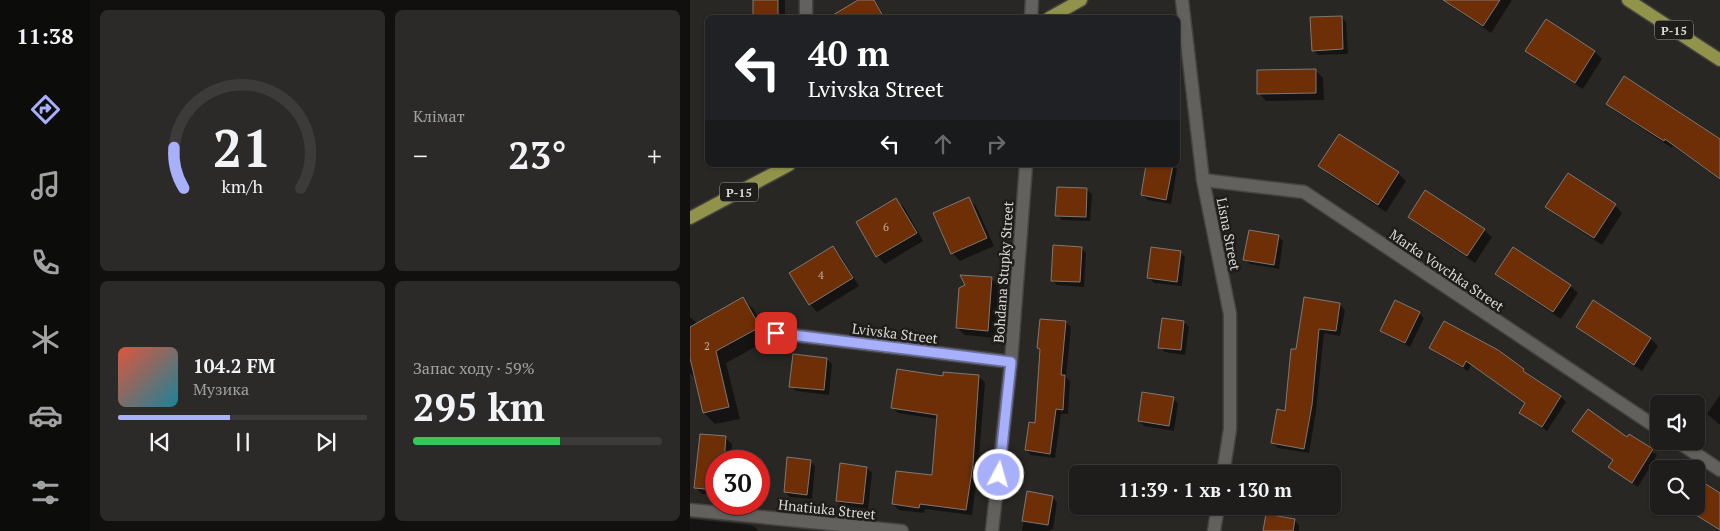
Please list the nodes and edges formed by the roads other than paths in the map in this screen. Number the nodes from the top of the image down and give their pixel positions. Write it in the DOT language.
graph roads {
  1 [pos="806,0"];
  2 [pos="1032,0"];
  3 [pos="1081,0"];
  4 [pos="1182,0"];
  5 [pos="1628,0"];
  6 [pos="806,15"];
  7 [pos="1031,15"];
  8 [pos="1054,15"];
  9 [pos="1720,60"];
  10 [pos="785,167"];
  11 [pos="1026,167"];
  12 [pos="1203,180"];
  13 [pos="690,218"];
  14 [pos="776,333"];
  15 [pos="1011,362"];
  16 [pos="1650,423"];
  17 [pos="1690,450"];
  18 [pos="1224,465"];
  19 [pos="1720,470"];
  20 [pos="690,510"];
  21 [pos="1217,515"];
  22 [pos="902,531"];
  23 [pos="992,531"];
  24 [pos="1214,531"];
  1 -- 6 [label="street"];
  2 -- 7 [label="street"];
  3 -- 8 [label="main road"];
  4 -- 12 [label="street, Lisna Street"];
  5 -- 9 [label="main road, Р-15"];
  10 -- 13 [label="main road, Р-15"];
  11 -- 15 [label="street, Bohdana Stupky Street"];
  12 -- 16 [label="street, Marka Vovchka Street"];
  12 -- 18 [label="street, Lisna Street"];
  14 -- 15 [label="street, Lvivska Street"];
  15 -- 23 [label="street, Bohdana Stupky Street"];
  17 -- 19 [label="street"];
  20 -- 22 [label="street, Hnatiuka Street"];
  21 -- 24 [label="street"];
}
